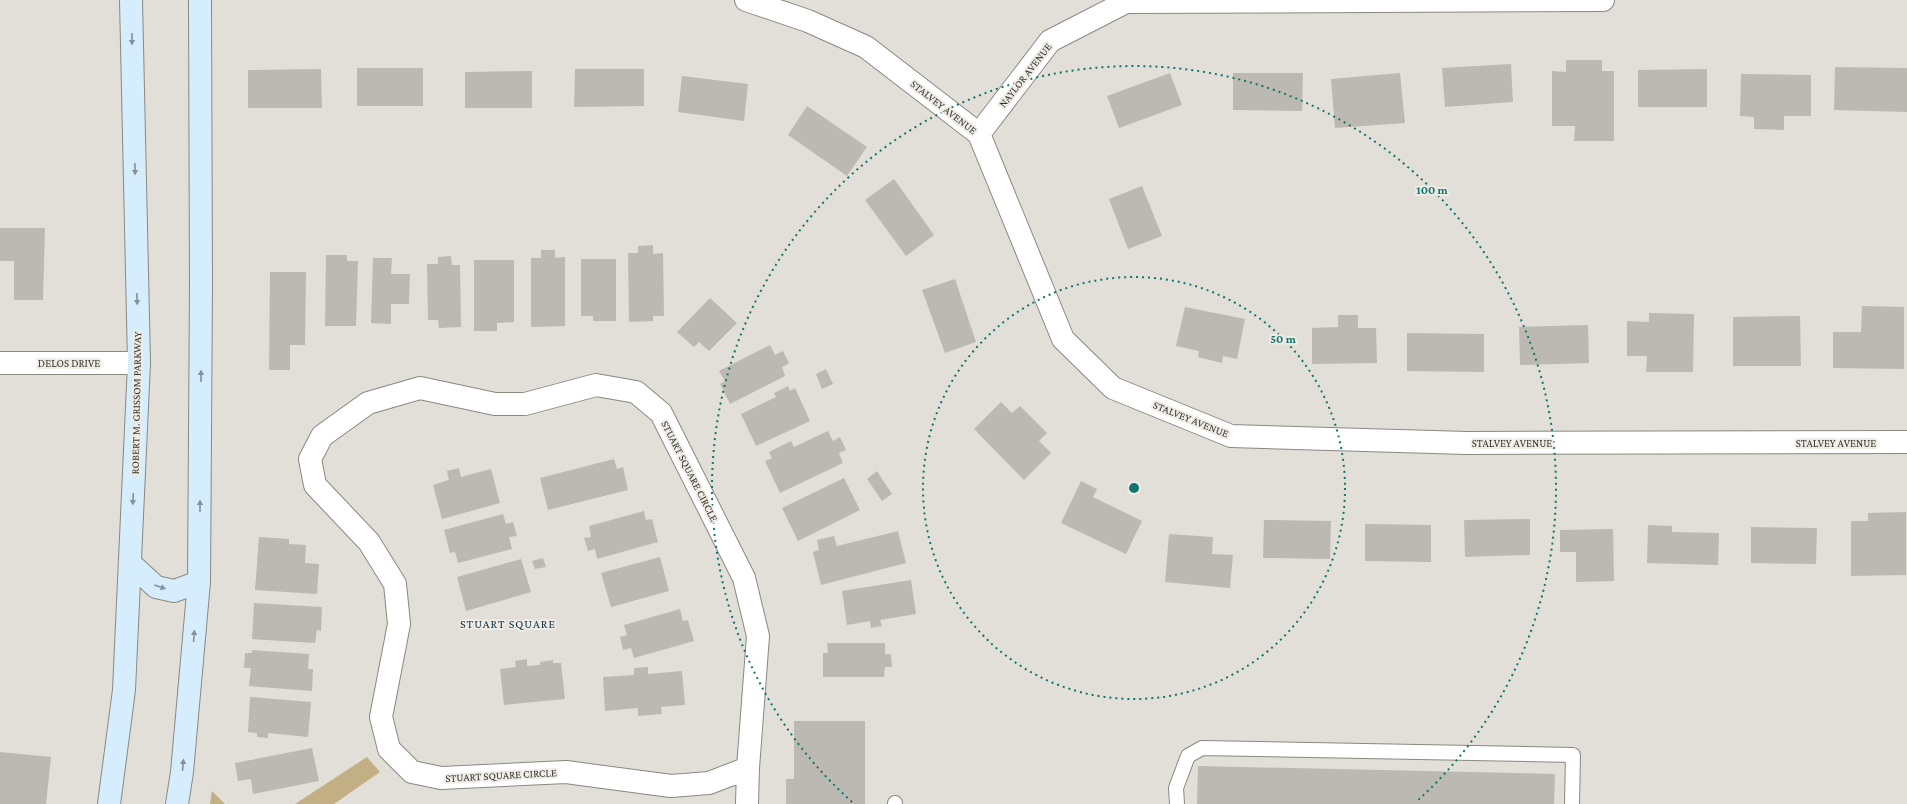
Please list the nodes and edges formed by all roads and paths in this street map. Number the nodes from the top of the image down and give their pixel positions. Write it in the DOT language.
graph roads {
  1 [pos="131,0"];
  2 [pos="200,0"];
  3 [pos="746,0"];
  4 [pos="1603,0"];
  5 [pos="979,134"];
  6 [pos="0,363"];
  7 [pos="139,363"];
  8 [pos="1907,442"];
  9 [pos="130,563"];
  10 [pos="199,582"];
  11 [pos="748,768"];
  12 [pos="109,804"];
  13 [pos="177,804"];
  14 [pos="747,804"];
  15 [pos="1177,804"];
  16 [pos="1572,804"];
  1 -- 7 [label="main road, ROBERT M. GRISSOM PARKWAY, one-way"];
  10 -- 2 [label="main road, one-way"];
  3 -- 5 [label="street, STALVEY AVENUE"];
  4 -- 5 [label="street, NAYLOR AVENUE"];
  5 -- 8 [label="street, STALVEY AVENUE"];
  6 -- 7 [label="street, DELOS DRIVE"];
  7 -- 9 [label="main road, ROBERT M. GRISSOM PARKWAY, one-way"];
  9 -- 10 [label="main road, one-way"];
  9 -- 12 [label="main road, ROBERT M. GRISSOM PARKWAY"];
  13 -- 10 [label="main road, one-way"];
  11 -- 11 [label="street, STUART SQUARE CIRCLE"];
  11 -- 14 [label="street, STUART SQUARE CIRCLE"];
  15 -- 16 [label="lane"];
}
